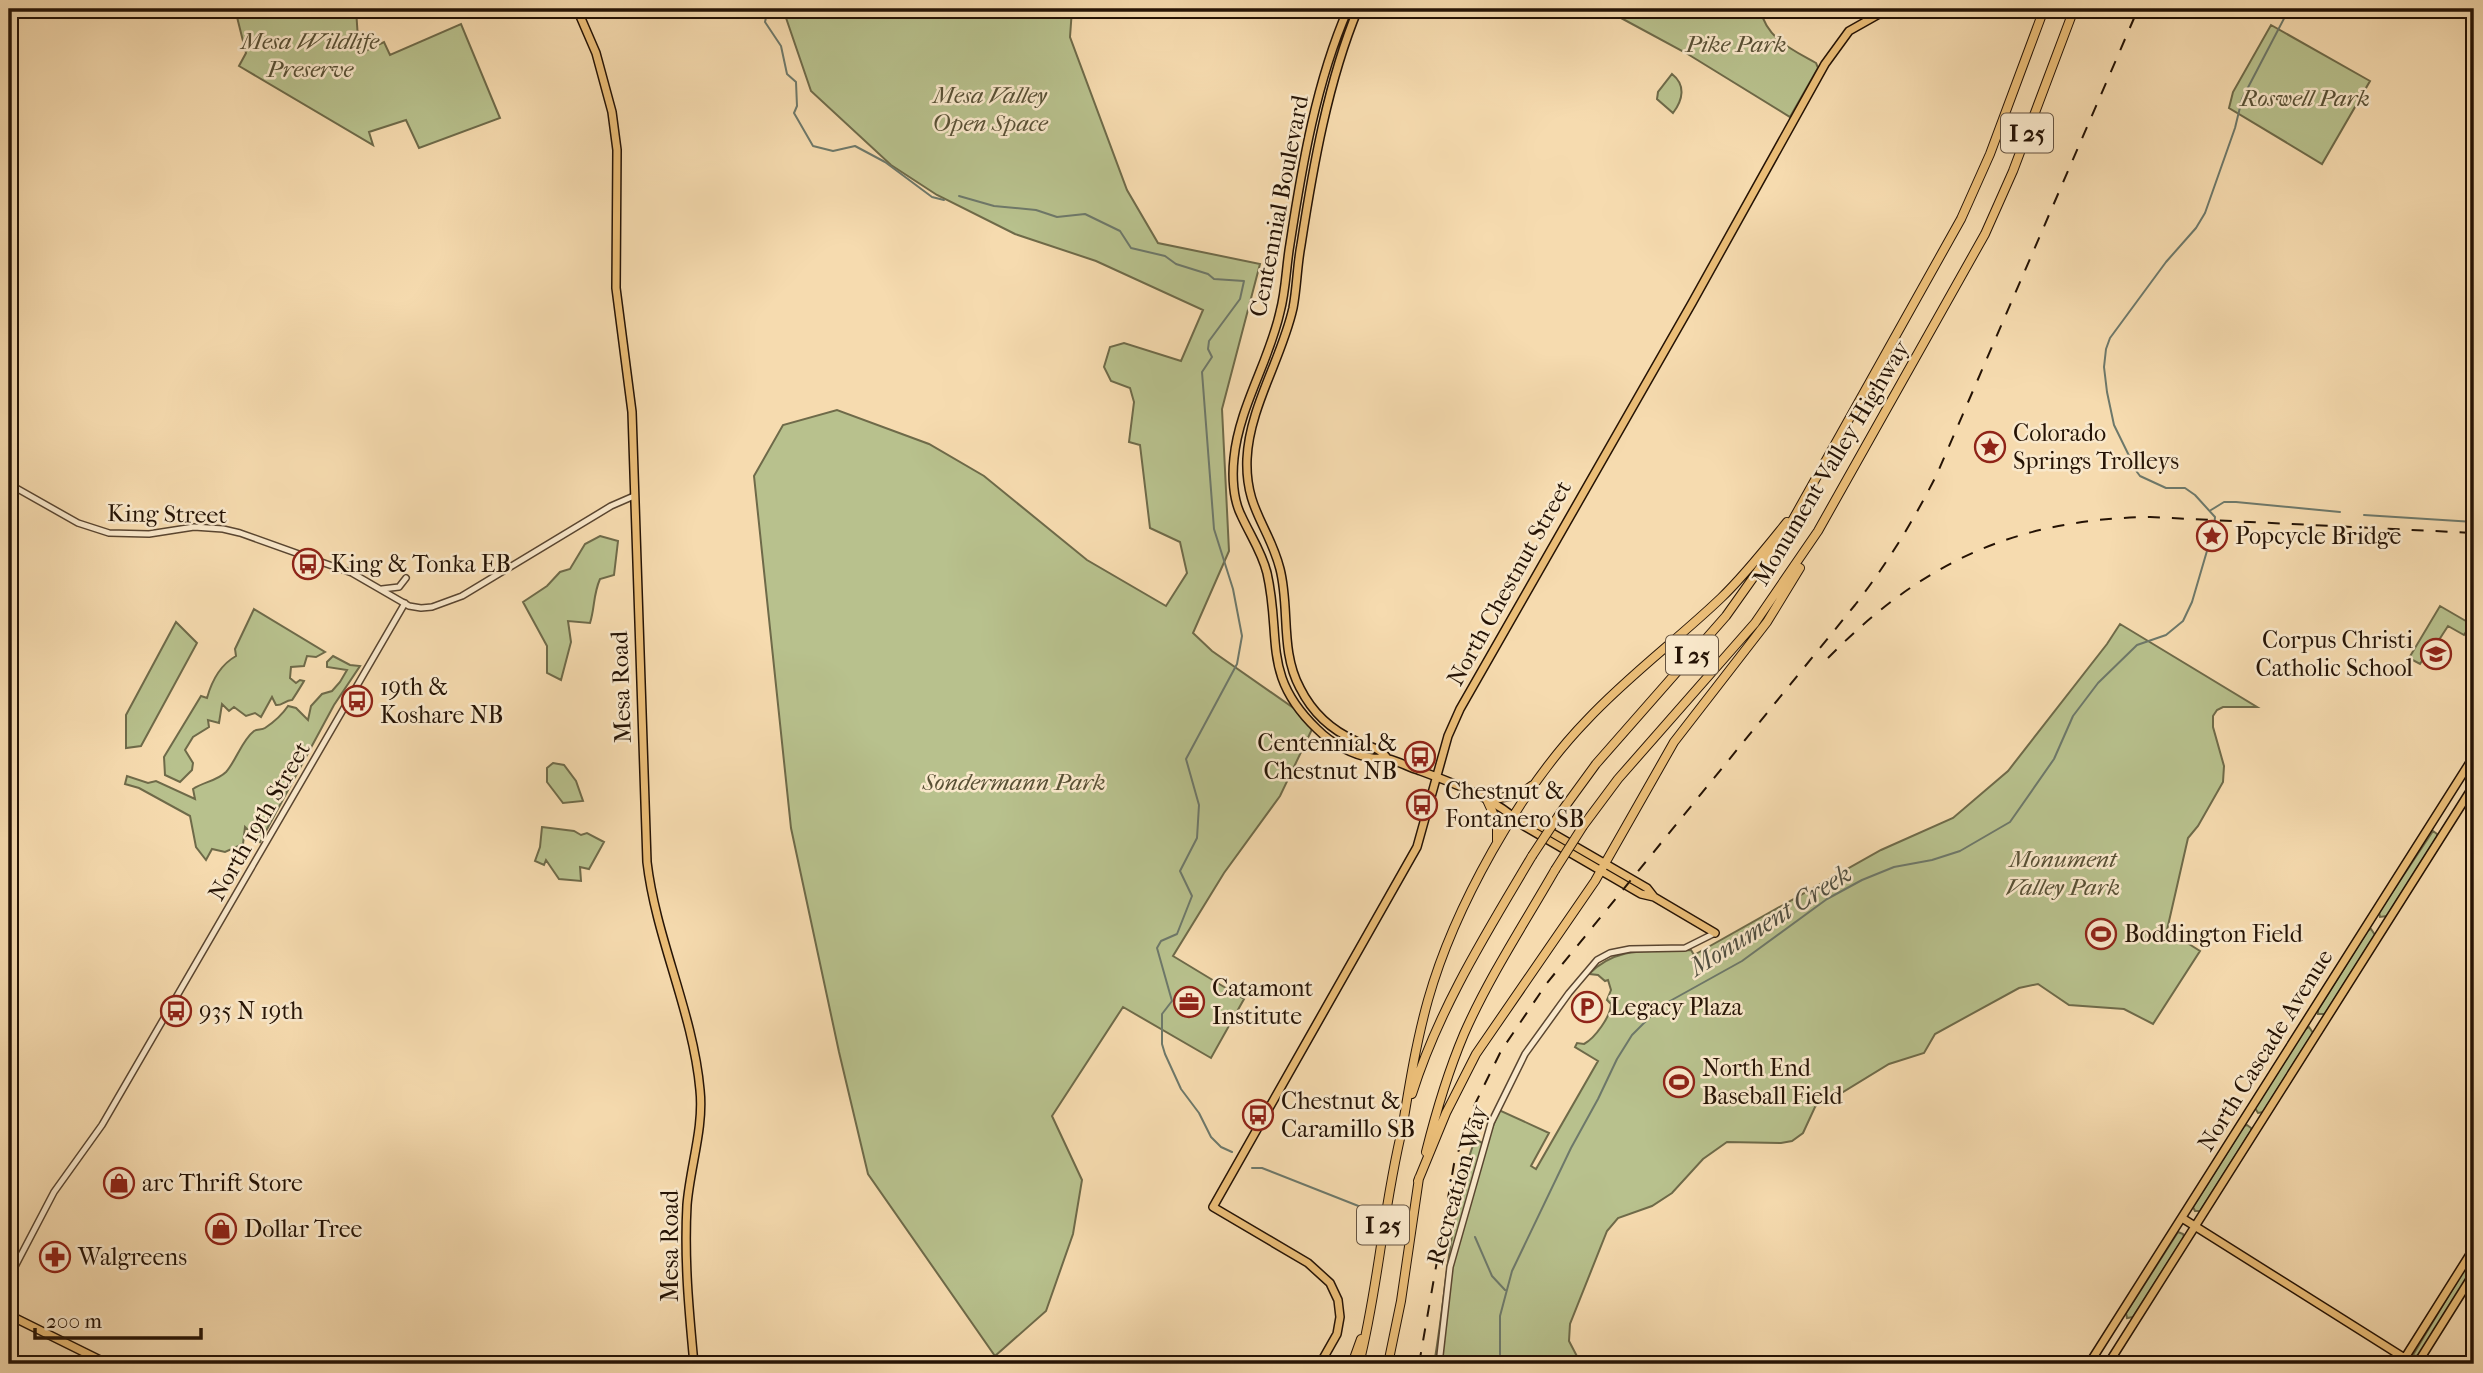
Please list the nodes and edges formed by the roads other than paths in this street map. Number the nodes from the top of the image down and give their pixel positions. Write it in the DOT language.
graph roads {
  1 [pos="577,9"];
  2 [pos="1348,9"];
  3 [pos="1358,9"];
  4 [pos="1888,9"];
  5 [pos="2042,9"];
  6 [pos="2074,9"];
  7 [pos="9,484"];
  8 [pos="1811,488"];
  9 [pos="634,496"];
  10 [pos="1818,531"];
  11 [pos="406,578"];
  12 [pos="382,589"];
  13 [pos="405,603"];
  14 [pos="2474,756"];
  15 [pos="1387,758"];
  16 [pos="1437,777"];
  17 [pos="1541,777"];
  18 [pos="2474,785"];
  19 [pos="1488,800"];
  20 [pos="1515,816"];
  21 [pos="1496,848"];
  22 [pos="1604,868"];
  23 [pos="1715,933"];
  24 [pos="1402,1130"];
  25 [pos="1419,1181"];
  26 [pos="2182,1218"];
  27 [pos="2195,1227"];
  28 [pos="2474,1248"];
  29 [pos="2474,1273"];
  30 [pos="9,1278"];
  31 [pos="9,1315"];
  32 [pos="1368,1320"];
  33 [pos="2403,1361"];
  34 [pos="108,1364"];
  35 [pos="694,1364"];
  36 [pos="1320,1364"];
  37 [pos="1352,1364"];
  38 [pos="1359,1364"];
  39 [pos="1388,1364"];
  40 [pos="1439,1364"];
  41 [pos="2089,1364"];
  42 [pos="2108,1364"];
  43 [pos="2416,1364"];
  1 -- 9 [label="main road, Mesa Road"];
  2 -- 15 [label="main road, Centennial Boulevard"];
  3 -- 15 [label="main road, Centennial Boulevard"];
  4 -- 16 [label="main road, North Chestnut Street"];
  5 -- 8 [label="highway, Monument Valley Highway / I 25"];
  6 -- 10 [label="highway, Monument Valley Highway / I 25"];
  7 -- 12 [label="street, King Street"];
  8 -- 17 [label="highway"];
  8 -- 24 [label="highway, Monument Valley Highway / I 25, bridge"];
  9 -- 13 [label="street"];
  9 -- 35 [label="main road, Mesa Road"];
  10 -- 22 [label="highway"];
  10 -- 25 [label="highway, Monument Valley Highway / I 25, bridge"];
  11 -- 12 [label="street"];
  12 -- 13 [label="street, King Street"];
  13 -- 30 [label="street, North 19th Street"];
  14 -- 26 [label="main road, North Cascade Avenue"];
  15 -- 16 [label="main road, Centennial Boulevard"];
  16 -- 19 [label="main road, Centennial Boulevard"];
  16 -- 36 [label="main road, North Chestnut Street"];
  17 -- 19 [label="highway"];
  17 -- 20 [label="highway"];
  18 -- 27 [label="main road, North Cascade Avenue"];
  19 -- 20 [label="main road, Centennial Boulevard"];
  19 -- 21 [label="highway"];
  20 -- 21 [label="highway"];
  20 -- 22 [label="main road, Centennial Boulevard"];
  21 -- 24 [label="highway"];
  22 -- 23 [label="main road, Centennial Boulevard"];
  22 -- 25 [label="highway"];
  23 -- 40 [label="street, Recreation Way"];
  24 -- 32 [label="highway, Monument Valley Highway / I 25"];
  25 -- 39 [label="highway, Monument Valley Highway / I 25"];
  26 -- 27 [label="main road"];
  26 -- 41 [label="main road, North Cascade Avenue"];
  27 -- 33 [label="main road"];
  27 -- 42 [label="main road, North Cascade Avenue"];
  28 -- 33 [label="main road"];
  29 -- 43 [label="main road"];
  31 -- 34 [label="main road"];
  32 -- 37 [label="highway"];
  32 -- 38 [label="highway, Monument Valley Highway / I 25"];
  33 -- 43 [label="main road"];
}
